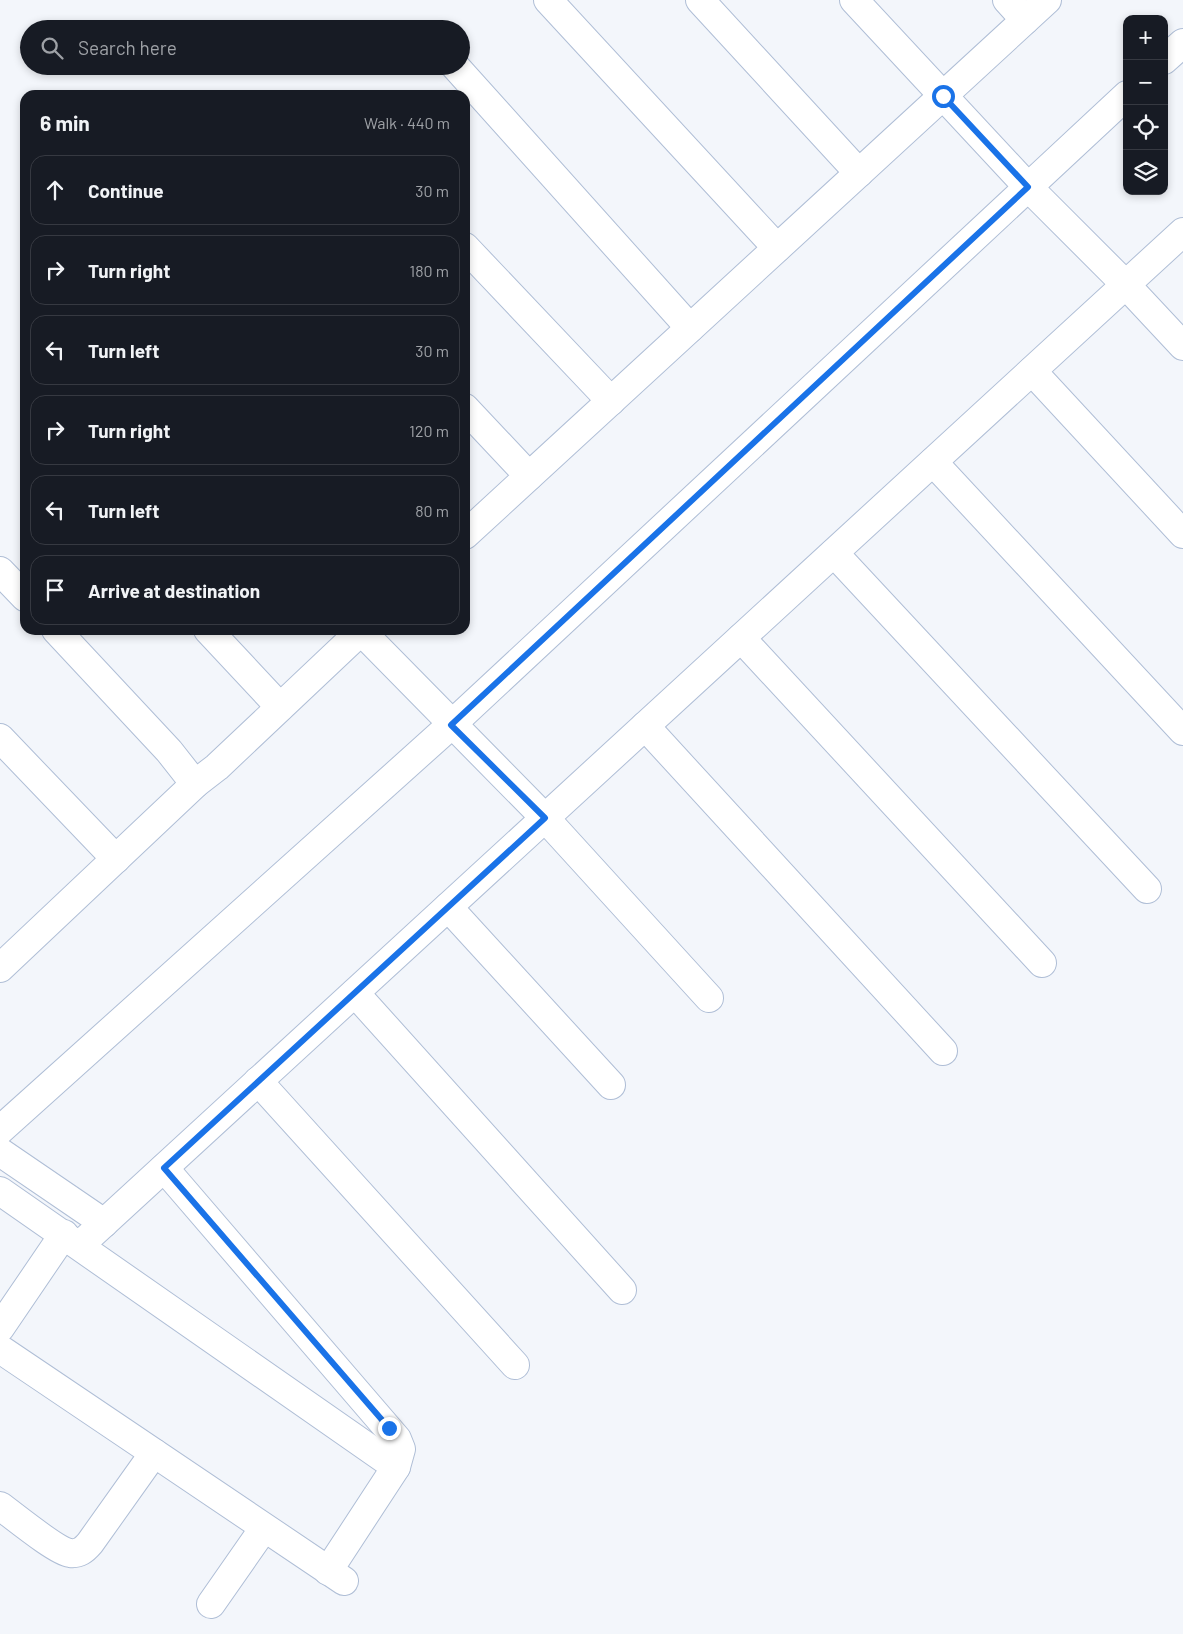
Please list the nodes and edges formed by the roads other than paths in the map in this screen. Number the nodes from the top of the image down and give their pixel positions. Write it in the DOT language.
graph roads {
  1 [pos="548,0"];
  2 [pos="700,0"];
  3 [pos="854,0"];
  4 [pos="1007,0"];
  5 [pos="1047,0"];
  6 [pos="1025,20"];
  7 [pos="1183,43"];
  8 [pos="1168,56"];
  9 [pos="463,75"];
  10 [pos="943,96"];
  11 [pos="1123,99"];
  12 [pos="859,173"];
  13 [pos="1028,187"];
  14 [pos="1183,232"];
  15 [pos="777,248"];
  16 [pos="470,252"];
  17 [pos="1126,285"];
  18 [pos="690,328"];
  19 [pos="1183,346"];
  20 [pos="1032,371"];
  21 [pos="612,401"];
  22 [pos="470,413"];
  23 [pos="933,462"];
  24 [pos="529,476"];
  25 [pos="470,530"];
  26 [pos="1183,534"];
  27 [pos="834,553"];
  28 [pos="0,571"];
  29 [pos="20,592"];
  30 [pos="61,635"];
  31 [pos="213,635"];
  32 [pos="356,635"];
  33 [pos="366,635"];
  34 [pos="741,638"];
  35 [pos="280,707"];
  36 [pos="451,725"];
  37 [pos="645,726"];
  38 [pos="1183,731"];
  39 [pos="0,738"];
  40 [pos="195,784"];
  41 [pos="545,818"];
  42 [pos="116,859"];
  43 [pos="1147,889"];
  44 [pos="448,907"];
  45 [pos="1042,963"];
  46 [pos="0,968"];
  47 [pos="355,993"];
  48 [pos="709,998"];
  49 [pos="943,1051"];
  50 [pos="258,1081"];
  51 [pos="611,1085"];
  52 [pos="0,1130"];
  53 [pos="0,1152"];
  54 [pos="164,1168"];
  55 [pos="0,1191"];
  56 [pos="104,1223"];
  57 [pos="72,1239"];
  58 [pos="622,1290"];
  59 [pos="0,1328"];
  60 [pos="0,1349"];
  61 [pos="515,1365"];
  62 [pos="154,1453"];
  63 [pos="396,1467"];
  64 [pos="0,1506"];
  65 [pos="264,1528"];
  66 [pos="211,1604"];
  1 -- 15 [label="street"];
  2 -- 12 [label="street"];
  3 -- 10 [label="street"];
  4 -- 6 [label="street"];
  5 -- 6 [label="street"];
  6 -- 10 [label="street"];
  7 -- 8 [label="street"];
  9 -- 18 [label="street"];
  10 -- 12 [label="street"];
  10 -- 13 [label="street"];
  11 -- 13 [label="street"];
  12 -- 15 [label="street"];
  13 -- 17 [label="street"];
  13 -- 36 [label="street"];
  14 -- 17 [label="street"];
  15 -- 18 [label="street"];
  16 -- 21 [label="street"];
  17 -- 19 [label="street"];
  17 -- 20 [label="street"];
  18 -- 21 [label="street"];
  20 -- 23 [label="street"];
  20 -- 26 [label="street"];
  21 -- 24 [label="street"];
  22 -- 24 [label="street"];
  23 -- 27 [label="street"];
  23 -- 38 [label="street"];
  24 -- 25 [label="street"];
  27 -- 34 [label="street"];
  27 -- 43 [label="street"];
  28 -- 29 [label="street"];
  30 -- 40 [label="street"];
  31 -- 35 [label="street"];
  32 -- 35 [label="street"];
  33 -- 36 [label="street"];
  34 -- 37 [label="street"];
  34 -- 45 [label="street"];
  35 -- 40 [label="street"];
  36 -- 41 [label="street"];
  36 -- 52 [label="street"];
  37 -- 41 [label="street"];
  37 -- 49 [label="street"];
  39 -- 42 [label="street"];
  40 -- 42 [label="street"];
  41 -- 44 [label="street"];
  41 -- 48 [label="street"];
  42 -- 46 [label="street"];
  44 -- 47 [label="street"];
  44 -- 51 [label="street"];
  47 -- 50 [label="street"];
  47 -- 58 [label="street"];
  50 -- 54 [label="street"];
  50 -- 61 [label="street"];
  53 -- 56 [label="street"];
  54 -- 56 [label="street"];
  54 -- 63 [label="street"];
  55 -- 57 [label="street"];
  56 -- 57 [label="street"];
  57 -- 59 [label="street"];
  57 -- 63 [label="street"];
  60 -- 62 [label="street"];
  62 -- 64 [label="street"];
  62 -- 65 [label="street"];
  63 -- 65 [label="street"];
  65 -- 66 [label="street"];
}
